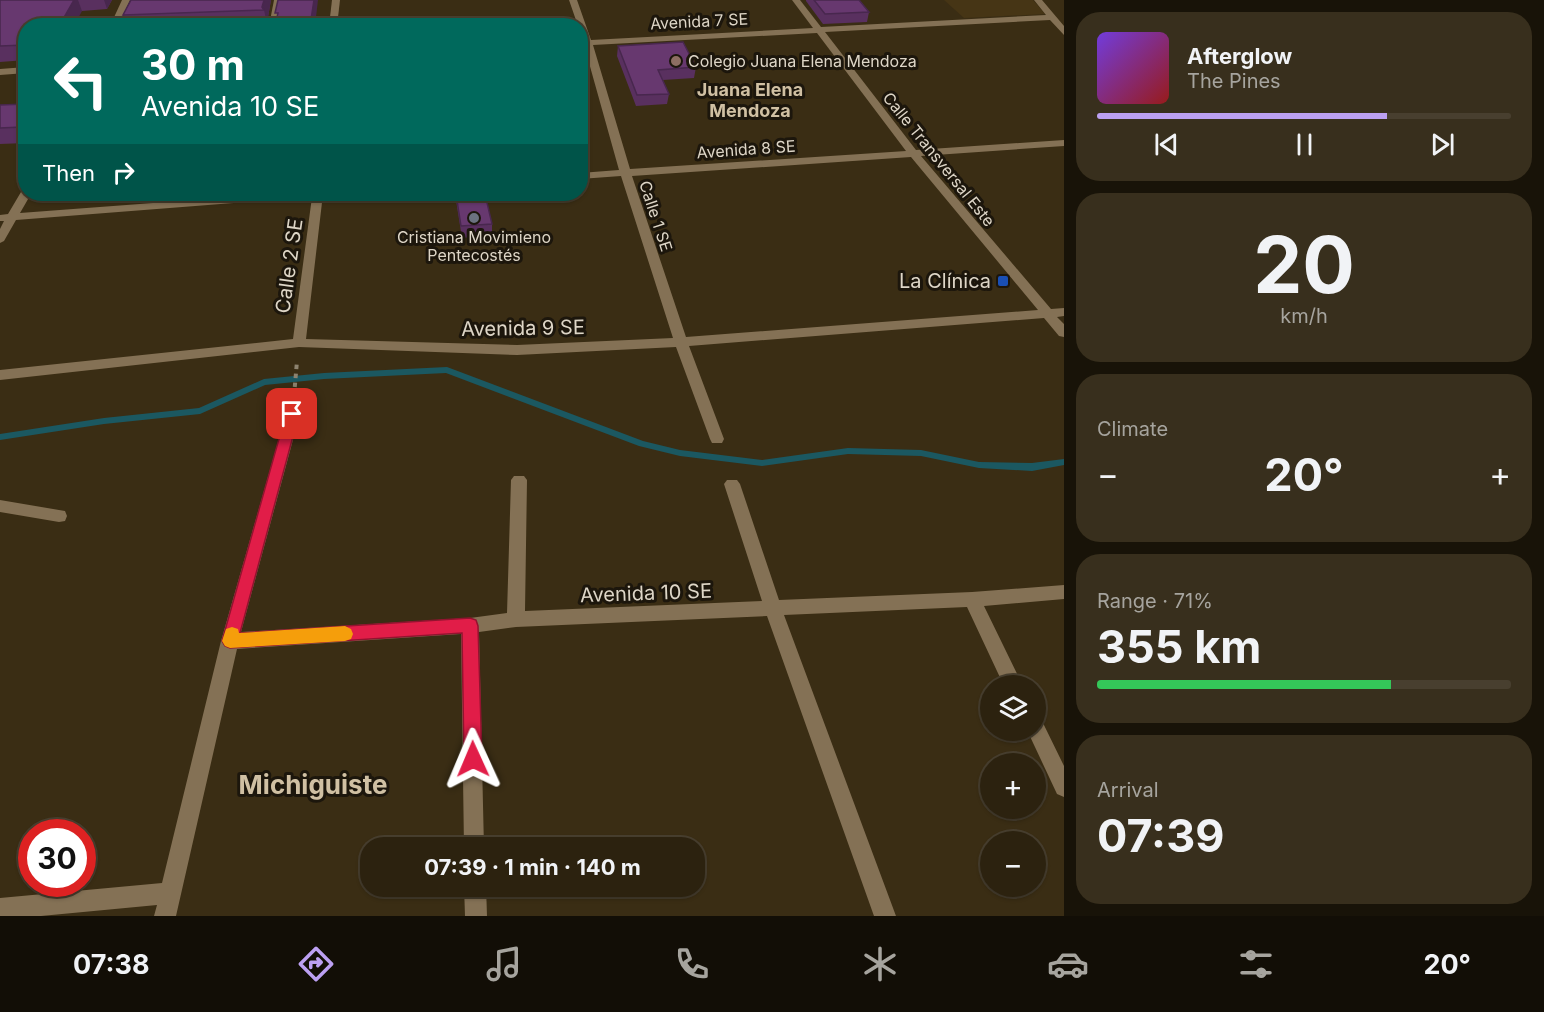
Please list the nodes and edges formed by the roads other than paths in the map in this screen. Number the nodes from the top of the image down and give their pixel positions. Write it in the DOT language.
graph roads {
  1 [pos="126,0"];
  2 [pos="278,0"];
  3 [pos="336,0"];
  4 [pos="573,0"];
  5 [pos="796,0"];
  6 [pos="1038,0"];
  7 [pos="1053,17"];
  8 [pos="118,18"];
  9 [pos="275,18"];
  10 [pos="334,18"];
  11 [pos="578,18"];
  12 [pos="818,29"];
  13 [pos="1064,32"];
  14 [pos="588,43"];
  15 [pos="588,53"];
  16 [pos="18,71"];
  17 [pos="0,72"];
  18 [pos="1064,143"];
  19 [pos="914,154"];
  20 [pos="625,174"];
  21 [pos="588,176"];
  22 [pos="19,201"];
  23 [pos="217,201"];
  24 [pos="317,201"];
  25 [pos="6,217"];
  26 [pos="0,239"];
  27 [pos="1064,312"];
  28 [pos="1048,313"];
  29 [pos="1064,333"];
  30 [pos="680,342"];
  31 [pos="299,344"];
  32 [pos="0,375"];
  33 [pos="292,414"];
  34 [pos="717,439"];
  35 [pos="519,480"];
  36 [pos="732,484"];
  37 [pos="0,506"];
  38 [pos="59,516"];
  39 [pos="1064,592"];
  40 [pos="972,599"];
  41 [pos="774,609"];
  42 [pos="516,619"];
  43 [pos="470,626"];
  44 [pos="230,641"];
  45 [pos="1009,675"];
  46 [pos="1041,741"];
  47 [pos="1064,787"];
  48 [pos="474,837"];
  49 [pos="170,893"];
  50 [pos="475,897"];
  51 [pos="0,909"];
  52 [pos="165,916"];
  53 [pos="476,916"];
  54 [pos="885,916"];
  1 -- 8 [label="street"];
  2 -- 9 [label="street"];
  3 -- 10 [label="street"];
  4 -- 11 [label="street, Calle 1 SE"];
  5 -- 12 [label="street, Calle Transversal Este"];
  6 -- 7 [label="street"];
  7 -- 12 [label="street, Avenida 7 SE"];
  7 -- 13 [label="street"];
  12 -- 14 [label="street, Avenida 7 SE"];
  12 -- 19 [label="street, Calle Transversal Este"];
  15 -- 20 [label="street, Calle 1 SE"];
  16 -- 17 [label="street"];
  18 -- 19 [label="street, Avenida 8 SE"];
  19 -- 20 [label="street, Avenida 8 SE"];
  19 -- 28 [label="street, Calle Transversal Este"];
  20 -- 21 [label="street, Avenida 8 SE"];
  20 -- 30 [label="street, Calle 1 SE"];
  22 -- 25 [label="street"];
  23 -- 25 [label="street"];
  24 -- 31 [label="street, Calle 2 SE"];
  25 -- 26 [label="street"];
  27 -- 28 [label="street, Avenida 9 SE"];
  28 -- 29 [label="street, Calle Transversal Este"];
  28 -- 30 [label="street, Avenida 9 SE"];
  30 -- 31 [label="street, Avenida 9 SE"];
  30 -- 34 [label="street, Calle 1 SE"];
  31 -- 32 [label="street, Avenida 9 SE"];
  33 -- 44 [label="street"];
  35 -- 42 [label="street"];
  36 -- 41 [label="street"];
  37 -- 38 [label="street"];
  39 -- 40 [label="street, Avenida 10 SE"];
  40 -- 41 [label="street, Avenida 10 SE"];
  40 -- 45 [label="street"];
  41 -- 42 [label="street, Avenida 10 SE"];
  41 -- 54 [label="street"];
  42 -- 43 [label="street, Avenida 10 SE"];
  43 -- 44 [label="street, Avenida 10 SE"];
  43 -- 48 [label="street"];
  44 -- 49 [label="street"];
  46 -- 47 [label="street"];
  49 -- 51 [label="street"];
  49 -- 52 [label="street"];
  50 -- 53 [label="street"];
}
